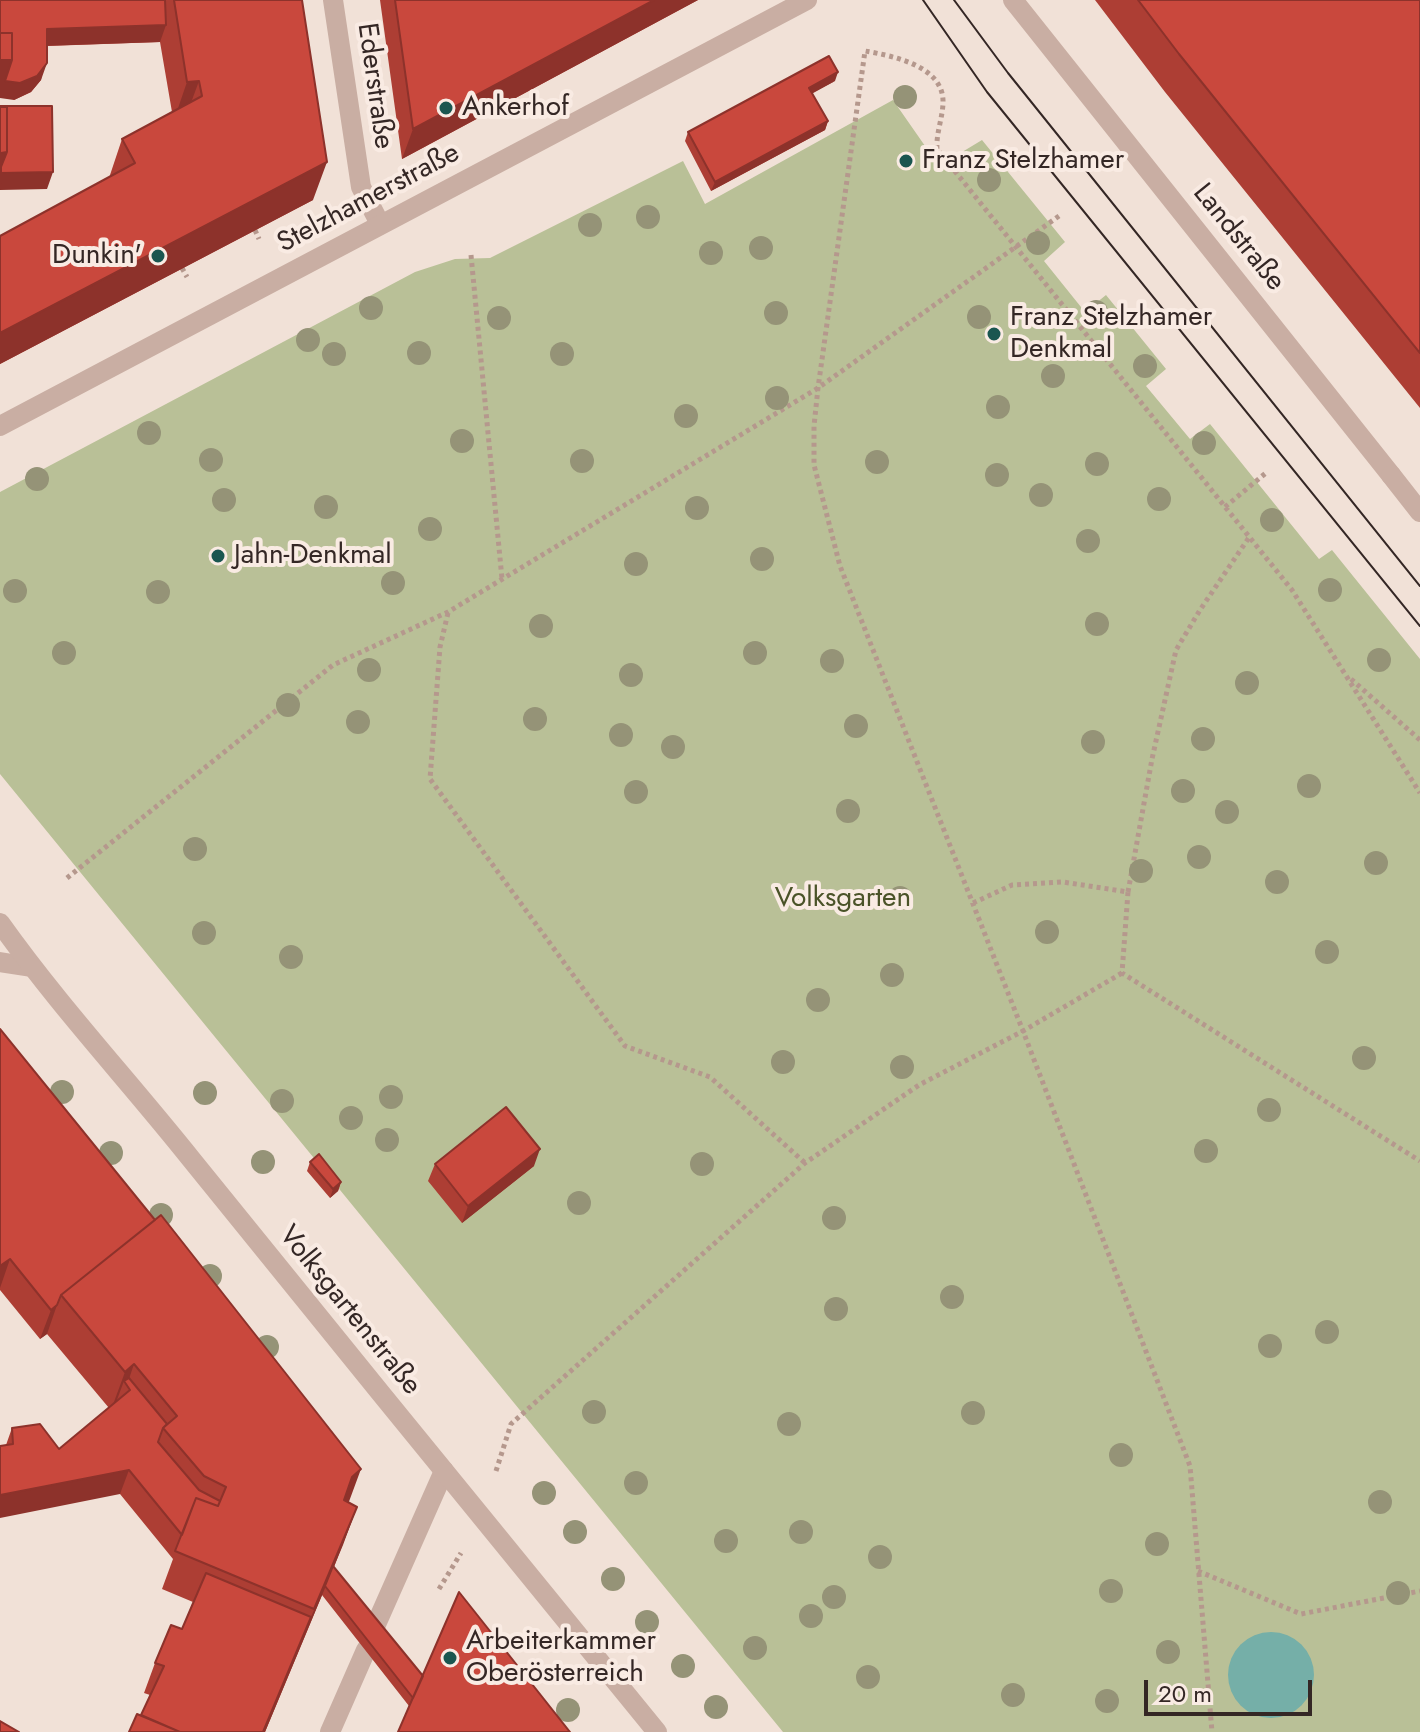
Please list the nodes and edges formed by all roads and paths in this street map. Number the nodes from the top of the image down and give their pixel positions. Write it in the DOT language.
graph roads {
  1 [pos="333,0"];
  2 [pos="807,0"];
  3 [pos="1013,0"];
  4 [pos="1059,216"];
  5 [pos="380,224"];
  6 [pos="255,230"];
  7 [pos="259,239"];
  8 [pos="1014,247"];
  9 [pos="471,255"];
  10 [pos="182,268"];
  11 [pos="187,277"];
  12 [pos="818,388"];
  13 [pos="0,426"];
  14 [pos="1267,472"];
  15 [pos="1225,507"];
  16 [pos="1420,512"];
  17 [pos="1250,536"];
  18 [pos="502,579"];
  19 [pos="448,612"];
  20 [pos="1344,673"];
  21 [pos="1420,740"];
  22 [pos="1420,793"];
  23 [pos="67,878"];
  24 [pos="1128,892"];
  25 [pos="973,903"];
  26 [pos="0,923"];
  27 [pos="0,962"];
  28 [pos="31,967"];
  29 [pos="1122,973"];
  30 [pos="1023,1031"];
  31 [pos="1420,1161"];
  32 [pos="805,1163"];
  33 [pos="511,1424"];
  34 [pos="444,1471"];
  35 [pos="1198,1571"];
  36 [pos="1420,1591"];
  37 [pos="374,1629"];
  38 [pos="366,1650"];
  39 [pos="330,1732"];
  40 [pos="657,1732"];
  41 [pos="1212,1732"];
  1 -- 5 [label="street, Ederstraße"];
  2 -- 5 [label="street, Stelzhamerstraße"];
  3 -- 16 [label="street, Landstraße"];
  4 -- 8 [label="path"];
  5 -- 13 [label="street, Stelzhamerstraße"];
  6 -- 7 [label="path"];
  8 -- 12 [label="path"];
  8 -- 12 [label="path"];
  8 -- 15 [label="path"];
  9 -- 18 [label="path"];
  10 -- 11 [label="path"];
  12 -- 18 [label="path"];
  12 -- 25 [label="path"];
  14 -- 15 [label="path"];
  15 -- 17 [label="path"];
  17 -- 20 [label="path"];
  17 -- 24 [label="path"];
  18 -- 19 [label="path"];
  19 -- 23 [label="path"];
  19 -- 32 [label="path"];
  20 -- 21 [label="path"];
  20 -- 22 [label="path"];
  24 -- 25 [label="path"];
  24 -- 29 [label="path"];
  25 -- 30 [label="path"];
  26 -- 28 [label="street, Volksgartenstraße"];
  27 -- 28 [label="street"];
  28 -- 34 [label="street, Volksgartenstraße"];
  29 -- 30 [label="path"];
  29 -- 31 [label="path"];
  30 -- 32 [label="path"];
  30 -- 35 [label="path"];
  32 -- 33 [label="path"];
  34 -- 37 [label="street"];
  34 -- 40 [label="street, Volksgartenstraße"];
  35 -- 36 [label="path"];
  35 -- 41 [label="path"];
  38 -- 39 [label="street"];
}
